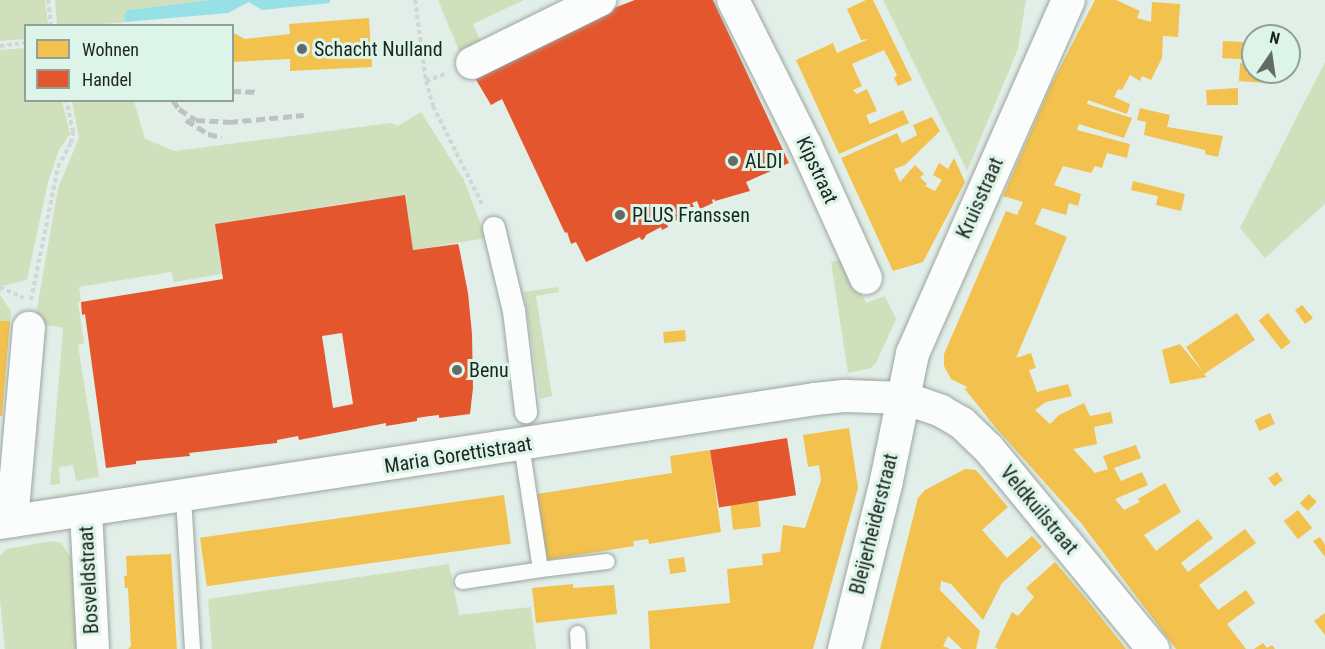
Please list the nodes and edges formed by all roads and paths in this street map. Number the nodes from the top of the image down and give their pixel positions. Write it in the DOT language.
graph roads {
  1 [pos="48,0"];
  2 [pos="415,0"];
  3 [pos="600,0"];
  4 [pos="734,0"];
  5 [pos="1068,0"];
  6 [pos="51,24"];
  7 [pos="24,43"];
  8 [pos="0,46"];
  9 [pos="472,63"];
  10 [pos="66,102"];
  11 [pos="494,228"];
  12 [pos="866,278"];
  13 [pos="30,314"];
  14 [pos="904,398"];
  15 [pos="526,412"];
  16 [pos="521,445"];
  17 [pos="183,497"];
  18 [pos="86,511"];
  19 [pos="6,522"];
  20 [pos="607,561"];
  21 [pos="540,569"];
  22 [pos="462,581"];
  23 [pos="577,633"];
  24 [pos="93,649"];
  25 [pos="192,649"];
  26 [pos="578,649"];
  27 [pos="844,649"];
  28 [pos="1153,649"];
  1 -- 6 [label="path"];
  2 -- 11 [label="path"];
  3 -- 9 [label="street"];
  4 -- 12 [label="street, Kipstraat"];
  5 -- 14 [label="street, Kruisstraat"];
  7 -- 8 [label="path"];
  10 -- 13 [label="path"];
  11 -- 15 [label="street"];
  13 -- 19 [label="street, Maria Gorettistraat"];
  14 -- 16 [label="street, Maria Gorettistraat"];
  14 -- 27 [label="street, Bleijerheiderstraat"];
  14 -- 28 [label="street, Veldkuilstraat"];
  16 -- 17 [label="street, Maria Gorettistraat"];
  16 -- 21 [label="lane"];
  17 -- 18 [label="street, Maria Gorettistraat"];
  17 -- 25 [label="lane"];
  18 -- 19 [label="street, Maria Gorettistraat"];
  18 -- 24 [label="street, Bosveldstraat"];
  20 -- 21 [label="lane"];
  21 -- 22 [label="lane"];
  23 -- 26 [label="lane"];
}
